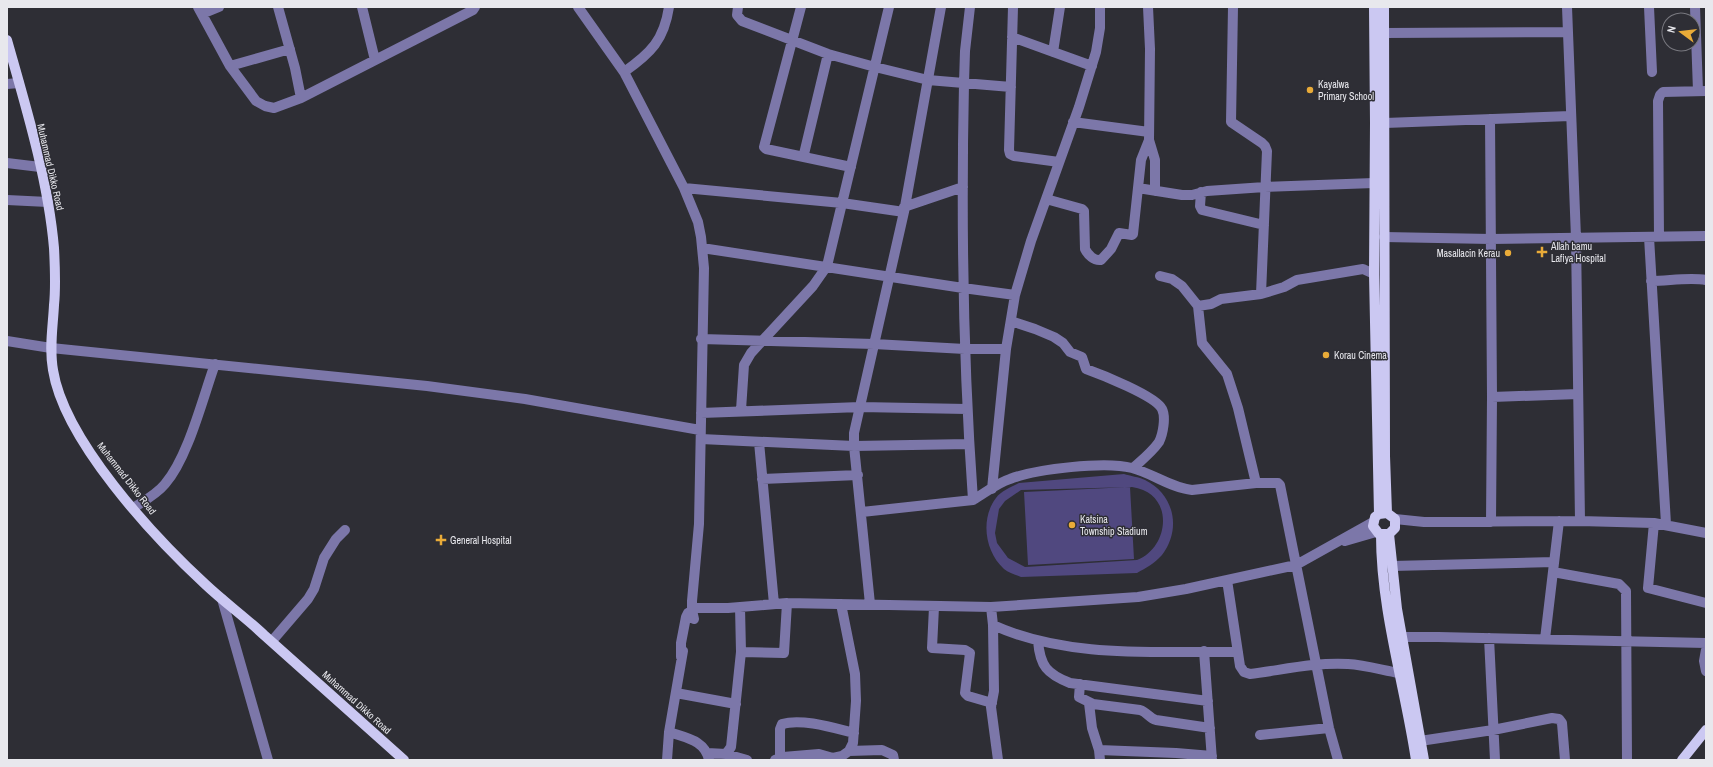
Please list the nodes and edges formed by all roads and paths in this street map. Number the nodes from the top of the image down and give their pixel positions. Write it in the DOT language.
graph roads {
  1 [pos="219,7"];
  2 [pos="278,7"];
  3 [pos="362,7"];
  4 [pos="475,7"];
  5 [pos="578,7"];
  6 [pos="669,7"];
  7 [pos="738,7"];
  8 [pos="801,7"];
  9 [pos="889,7"];
  10 [pos="941,7"];
  11 [pos="970,7"];
  12 [pos="1013,7"];
  13 [pos="1060,7"];
  14 [pos="1100,7"];
  15 [pos="1148,7"];
  16 [pos="1233,7"];
  17 [pos="1374,7"];
  18 [pos="1384,7"];
  19 [pos="1566,7"];
  20 [pos="1649,7"];
  21 [pos="1695,7"];
  22 [pos="200,11"];
  23 [pos="1567,32"];
  24 [pos="1384,33"];
  25 [pos="1012,37"];
  26 [pos="7,40"];
  27 [pos="792,41"];
  28 [pos="290,49"];
  29 [pos="1053,52"];
  30 [pos="828,54"];
  31 [pos="375,60"];
  32 [pos="230,66"];
  33 [pos="1092,66"];
  34 [pos="875,67"];
  35 [pos="624,72"];
  36 [pos="1652,72"];
  37 [pos="928,80"];
  38 [pos="19,83"];
  39 [pos="964,83"];
  40 [pos="7,84"];
  41 [pos="1010,87"];
  42 [pos="1702,91"];
  43 [pos="301,98"];
  44 [pos="1570,116"];
  45 [pos="1490,119"];
  46 [pos="1073,122"];
  47 [pos="1385,123"];
  48 [pos="1149,136"];
  49 [pos="805,157"];
  50 [pos="1059,162"];
  51 [pos="7,163"];
  52 [pos="851,167"];
  53 [pos="40,168"];
  54 [pos="1374,183"];
  55 [pos="963,187"];
  56 [pos="1265,187"];
  57 [pos="684,188"];
  58 [pos="1138,188"];
  59 [pos="1155,191"];
  60 [pos="1201,192"];
  61 [pos="1046,199"];
  62 [pos="7,200"];
  63 [pos="48,202"];
  64 [pos="842,203"];
  65 [pos="904,209"];
  66 [pos="1264,225"];
  67 [pos="1706,236"];
  68 [pos="1384,237"];
  69 [pos="1654,237"];
  70 [pos="1576,238"];
  71 [pos="1491,239"];
  72 [pos="702,248"];
  73 [pos="827,266"];
  74 [pos="1374,274"];
  75 [pos="889,276"];
  76 [pos="1160,276"];
  77 [pos="1706,280"];
  78 [pos="1651,281"];
  79 [pos="963,288"];
  80 [pos="1261,294"];
  81 [pos="1015,295"];
  82 [pos="1198,306"];
  83 [pos="1011,322"];
  84 [pos="702,339"];
  85 [pos="764,340"];
  86 [pos="7,342"];
  87 [pos="874,344"];
  88 [pos="51,348"];
  89 [pos="965,349"];
  90 [pos="1006,349"];
  91 [pos="215,364"];
  92 [pos="1578,394"];
  93 [pos="1492,397"];
  94 [pos="860,407"];
  95 [pos="967,409"];
  96 [pos="740,410"];
  97 [pos="701,413"];
  98 [pos="701,434"];
  99 [pos="759,442"];
  100 [pos="969,444"];
  101 [pos="854,446"];
  102 [pos="1133,468"];
  103 [pos="858,475"];
  104 [pos="762,479"];
  105 [pos="1256,483"];
  106 [pos="992,488"];
  107 [pos="973,500"];
  108 [pos="133,508"];
  109 [pos="862,512"];
  110 [pos="1559,521"];
  111 [pos="1580,521"];
  112 [pos="1491,522"];
  113 [pos="1654,523"];
  114 [pos="1666,524"];
  115 [pos="1385,525"];
  116 [pos="345,530"];
  117 [pos="1706,533"];
  118 [pos="1296,565"];
  119 [pos="1392,566"];
  120 [pos="1553,567"];
  121 [pos="1227,580"];
  122 [pos="222,599"];
  123 [pos="787,603"];
  124 [pos="1706,603"];
  125 [pos="774,604"];
  126 [pos="841,604"];
  127 [pos="870,604"];
  128 [pos="740,607"];
  129 [pos="934,607"];
  130 [pos="991,607"];
  131 [pos="693,615"];
  132 [pos="993,625"];
  133 [pos="1402,637"];
  134 [pos="1489,638"];
  135 [pos="1544,639"];
  136 [pos="1626,640"];
  137 [pos="272,641"];
  138 [pos="1038,641"];
  139 [pos="1706,643"];
  140 [pos="1706,650"];
  141 [pos="1204,651"];
  142 [pos="741,652"];
  143 [pos="1238,652"];
  144 [pos="1318,665"];
  145 [pos="1706,671"];
  146 [pos="1399,674"];
  147 [pos="1080,684"];
  148 [pos="676,693"];
  149 [pos="1208,701"];
  150 [pos="1089,702"];
  151 [pos="992,703"];
  152 [pos="736,704"];
  153 [pos="1210,728"];
  154 [pos="1329,728"];
  155 [pos="1493,730"];
  156 [pos="1706,730"];
  157 [pos="669,732"];
  158 [pos="854,733"];
  159 [pos="1260,735"];
  160 [pos="1420,741"];
  161 [pos="1099,750"];
  162 [pos="849,751"];
  163 [pos="726,754"];
  164 [pos="708,756"];
  165 [pos="1212,758"];
  166 [pos="778,759"];
  167 [pos="268,760"];
  168 [pos="404,760"];
  169 [pos="667,760"];
  170 [pos="747,760"];
  171 [pos="894,760"];
  172 [pos="998,760"];
  173 [pos="1100,760"];
  174 [pos="1338,760"];
  175 [pos="1416,760"];
  176 [pos="1424,760"];
  177 [pos="1495,760"];
  178 [pos="1565,760"];
  179 [pos="1627,760"];
  180 [pos="1682,760"];
  1 -- 22 [label="street"];
  2 -- 28 [label="street"];
  3 -- 31 [label="street"];
  4 -- 31 [label="street"];
  5 -- 35 [label="street"];
  6 -- 35 [label="street"];
  7 -- 27 [label="street"];
  8 -- 27 [label="street"];
  9 -- 34 [label="street"];
  10 -- 37 [label="street"];
  11 -- 39 [label="street"];
  12 -- 25 [label="street"];
  13 -- 29 [label="street"];
  14 -- 33 [label="street"];
  15 -- 48 [label="street"];
  16 -- 56 [label="street"];
  17 -- 54 [label="main road"];
  18 -- 24 [label="main road"];
  19 -- 23 [label="street"];
  20 -- 36 [label="street"];
  21 -- 42 [label="street"];
  22 -- 32 [label="street"];
  23 -- 24 [label="street"];
  23 -- 44 [label="street"];
  24 -- 47 [label="main road"];
  25 -- 29 [label="street"];
  25 -- 41 [label="street"];
  26 -- 38 [label="main road, Muhammad Dikko Road"];
  27 -- 30 [label="street"];
  27 -- 49 [label="street"];
  28 -- 32 [label="street"];
  28 -- 43 [label="street"];
  29 -- 33 [label="street"];
  30 -- 34 [label="street"];
  30 -- 49 [label="street"];
  31 -- 43 [label="street"];
  32 -- 43 [label="street"];
  33 -- 46 [label="street"];
  34 -- 37 [label="street"];
  34 -- 52 [label="street"];
  35 -- 57 [label="street"];
  37 -- 39 [label="street"];
  37 -- 65 [label="street"];
  38 -- 40 [label="street"];
  38 -- 53 [label="main road, Muhammad Dikko Road"];
  39 -- 41 [label="street"];
  39 -- 55 [label="street"];
  41 -- 50 [label="street"];
  42 -- 69 [label="street"];
  44 -- 45 [label="street"];
  44 -- 70 [label="street"];
  45 -- 47 [label="street"];
  45 -- 71 [label="street"];
  46 -- 48 [label="street"];
  46 -- 50 [label="street"];
  47 -- 68 [label="main road"];
  48 -- 58 [label="street"];
  48 -- 59 [label="street"];
  49 -- 52 [label="street"];
  50 -- 61 [label="street"];
  51 -- 53 [label="street"];
  52 -- 64 [label="street"];
  53 -- 63 [label="main road, Muhammad Dikko Road"];
  54 -- 56 [label="street"];
  54 -- 74 [label="main road"];
  55 -- 65 [label="street"];
  55 -- 79 [label="street"];
  56 -- 60 [label="street"];
  56 -- 66 [label="street"];
  57 -- 64 [label="street"];
  57 -- 72 [label="street"];
  58 -- 59 [label="street"];
  58 -- 61 [label="street"];
  59 -- 60 [label="street"];
  60 -- 66 [label="street"];
  61 -- 81 [label="street"];
  62 -- 63 [label="street"];
  63 -- 88 [label="main road, Muhammad Dikko Road"];
  64 -- 65 [label="street"];
  64 -- 73 [label="street"];
  65 -- 75 [label="street"];
  66 -- 80 [label="street"];
  67 -- 69 [label="street"];
  68 -- 71 [label="street"];
  68 -- 115 [label="main road"];
  69 -- 70 [label="street"];
  69 -- 78 [label="street"];
  70 -- 71 [label="street"];
  70 -- 92 [label="street"];
  71 -- 93 [label="street"];
  72 -- 73 [label="street"];
  72 -- 84 [label="street"];
  73 -- 75 [label="street"];
  73 -- 85 [label="street"];
  74 -- 80 [label="street"];
  74 -- 115 [label="main road"];
  75 -- 79 [label="street"];
  75 -- 87 [label="street"];
  76 -- 82 [label="street"];
  77 -- 78 [label="street"];
  78 -- 114 [label="street"];
  79 -- 81 [label="street"];
  79 -- 89 [label="street"];
  80 -- 82 [label="street"];
  81 -- 83 [label="street"];
  82 -- 105 [label="street"];
  83 -- 90 [label="street"];
  83 -- 102 [label="street"];
  84 -- 85 [label="street"];
  84 -- 97 [label="street"];
  85 -- 87 [label="street"];
  85 -- 96 [label="street"];
  86 -- 88 [label="street"];
  87 -- 89 [label="street"];
  87 -- 94 [label="street"];
  88 -- 91 [label="street"];
  88 -- 108 [label="main road, Muhammad Dikko Road"];
  89 -- 90 [label="street"];
  89 -- 95 [label="street"];
  90 -- 106 [label="street"];
  91 -- 98 [label="street"];
  91 -- 108 [label="street"];
  92 -- 93 [label="street"];
  92 -- 111 [label="street"];
  93 -- 112 [label="street"];
  94 -- 95 [label="street"];
  94 -- 96 [label="street"];
  94 -- 101 [label="street"];
  95 -- 100 [label="street"];
  96 -- 97 [label="street"];
  97 -- 98 [label="street"];
  98 -- 99 [label="street"];
  98 -- 131 [label="street"];
  99 -- 101 [label="street"];
  99 -- 104 [label="street"];
  100 -- 101 [label="street"];
  100 -- 107 [label="street"];
  101 -- 103 [label="street"];
  102 -- 105 [label="street"];
  102 -- 106 [label="street"];
  103 -- 104 [label="street"];
  103 -- 109 [label="street"];
  104 -- 125 [label="street"];
  105 -- 118 [label="street"];
  106 -- 107 [label="street"];
  107 -- 109 [label="street"];
  108 -- 122 [label="main road, Muhammad Dikko Road"];
  109 -- 127 [label="street"];
  110 -- 111 [label="street"];
  110 -- 112 [label="street"];
  110 -- 120 [label="street"];
  111 -- 113 [label="street"];
  112 -- 115 [label="street"];
  113 -- 114 [label="street"];
  113 -- 124 [label="street"];
  114 -- 117 [label="street"];
  115 -- 118 [label="street"];
  115 -- 119 [label="main road"];
  115 -- 146 [label="main road"];
  116 -- 137 [label="street"];
  118 -- 121 [label="street"];
  118 -- 144 [label="street"];
  119 -- 120 [label="street"];
  119 -- 133 [label="main road"];
  120 -- 135 [label="street"];
  120 -- 136 [label="street"];
  121 -- 130 [label="street"];
  121 -- 143 [label="street"];
  122 -- 137 [label="main road, Muhammad Dikko Road"];
  122 -- 167 [label="street"];
  123 -- 125 [label="street"];
  123 -- 126 [label="street"];
  123 -- 142 [label="street"];
  125 -- 128 [label="street"];
  126 -- 127 [label="street"];
  126 -- 158 [label="street"];
  127 -- 129 [label="street"];
  128 -- 131 [label="street"];
  128 -- 142 [label="street"];
  129 -- 130 [label="street"];
  129 -- 151 [label="street"];
  130 -- 132 [label="street"];
  131 -- 148 [label="street"];
  132 -- 138 [label="street"];
  132 -- 151 [label="street"];
  133 -- 134 [label="street"];
  133 -- 160 [label="main road"];
  134 -- 135 [label="street"];
  134 -- 155 [label="street"];
  135 -- 136 [label="street"];
  136 -- 139 [label="street"];
  136 -- 179 [label="street"];
  137 -- 168 [label="main road, Muhammad Dikko Road"];
  138 -- 141 [label="street"];
  138 -- 147 [label="street"];
  140 -- 145 [label="street"];
  141 -- 143 [label="street"];
  141 -- 149 [label="street"];
  142 -- 152 [label="street"];
  143 -- 144 [label="street"];
  144 -- 146 [label="street"];
  144 -- 154 [label="street"];
  146 -- 175 [label="main road"];
  147 -- 149 [label="street"];
  147 -- 150 [label="street"];
  148 -- 152 [label="street"];
  148 -- 157 [label="street"];
  149 -- 153 [label="street"];
  150 -- 153 [label="street"];
  150 -- 161 [label="street"];
  151 -- 172 [label="street"];
  152 -- 163 [label="street"];
  153 -- 165 [label="street"];
  154 -- 159 [label="street"];
  154 -- 174 [label="street"];
  155 -- 160 [label="street"];
  155 -- 177 [label="street"];
  155 -- 178 [label="street"];
  156 -- 180 [label="main road"];
  157 -- 164 [label="street"];
  157 -- 169 [label="street"];
  158 -- 162 [label="street"];
  158 -- 166 [label="street"];
  160 -- 176 [label="main road"];
  161 -- 165 [label="street"];
  161 -- 173 [label="street"];
  162 -- 166 [label="street"];
  162 -- 171 [label="street"];
  163 -- 164 [label="street"];
  163 -- 170 [label="street"];
}
